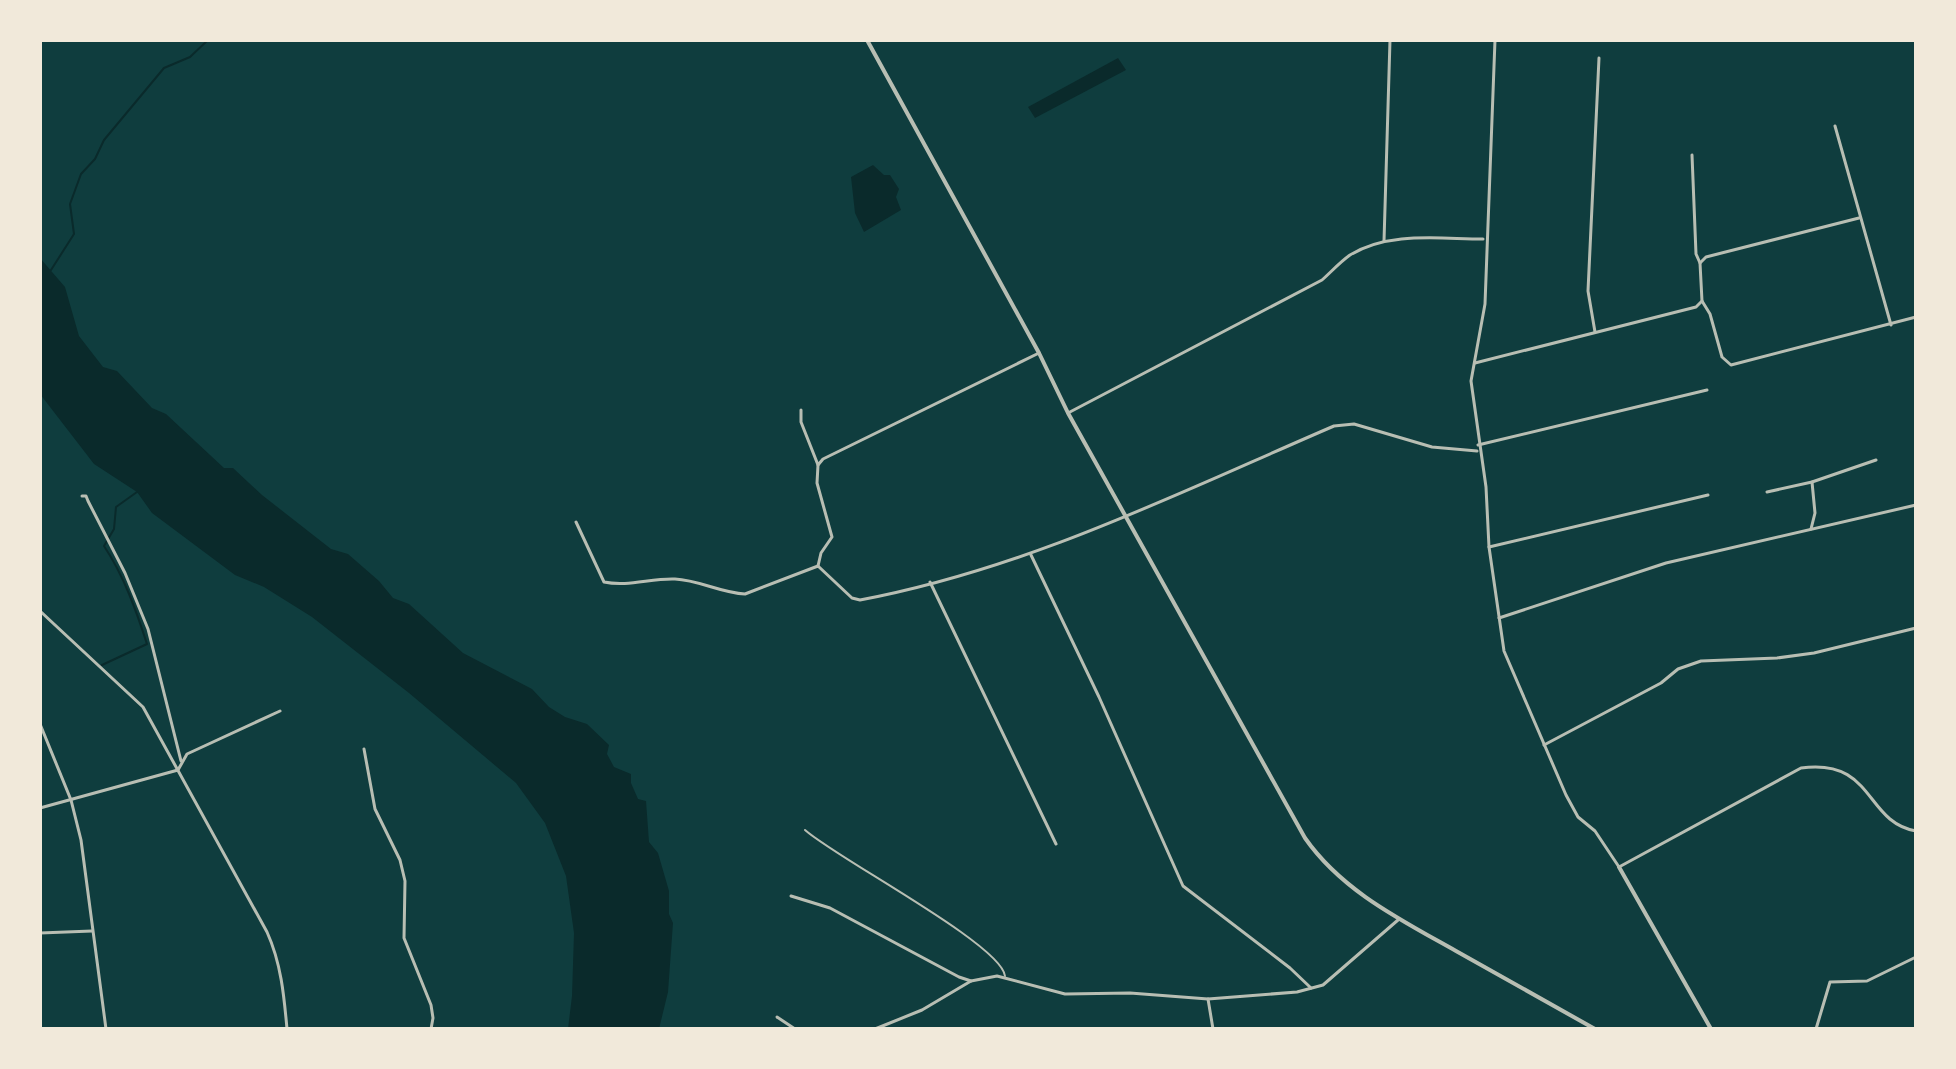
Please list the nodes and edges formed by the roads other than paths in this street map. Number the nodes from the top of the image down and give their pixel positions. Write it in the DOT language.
graph roads {
  1 [pos="867,40"];
  2 [pos="1390,40"];
  3 [pos="1495,40"];
  4 [pos="1599,58"];
  5 [pos="1835,126"];
  6 [pos="1692,155"];
  7 [pos="1859,218"];
  8 [pos="1485,239"];
  9 [pos="1384,241"];
  10 [pos="1700,263"];
  11 [pos="1702,301"];
  12 [pos="1916,317"];
  13 [pos="1891,325"];
  14 [pos="1595,332"];
  15 [pos="1039,353"];
  16 [pos="1475,363"];
  17 [pos="1707,390"];
  18 [pos="801,410"];
  19 [pos="1068,413"];
  20 [pos="1478,445"];
  21 [pos="1479,452"];
  22 [pos="1876,460"];
  23 [pos="818,465"];
  24 [pos="1812,482"];
  25 [pos="1767,492"];
  26 [pos="1708,495"];
  27 [pos="82,496"];
  28 [pos="1916,505"];
  29 [pos="1128,517"];
  30 [pos="576,522"];
  31 [pos="1811,529"];
  32 [pos="1489,547"];
  33 [pos="1031,554"];
  34 [pos="818,566"];
  35 [pos="930,582"];
  36 [pos="40,611"];
  37 [pos="1499,618"];
  38 [pos="1916,628"];
  39 [pos="280,711"];
  40 [pos="40,724"];
  41 [pos="1544,745"];
  42 [pos="364,749"];
  43 [pos="181,761"];
  44 [pos="178,770"];
  45 [pos="71,800"];
  46 [pos="40,808"];
  47 [pos="805,830"];
  48 [pos="1916,831"];
  49 [pos="1056,844"];
  50 [pos="1619,867"];
  51 [pos="791,896"];
  52 [pos="1400,919"];
  53 [pos="93,931"];
  54 [pos="40,933"];
  55 [pos="1916,957"];
  56 [pos="1005,977"];
  57 [pos="971,981"];
  58 [pos="1311,988"];
  59 [pos="1208,999"];
  60 [pos="777,1017"];
  61 [pos="106,1029"];
  62 [pos="287,1029"];
  63 [pos="431,1029"];
  64 [pos="795,1029"];
  65 [pos="875,1029"];
  66 [pos="1213,1029"];
  67 [pos="1595,1029"];
  68 [pos="1711,1029"];
  69 [pos="1816,1029"];
  1 -- 15 [label="street"];
  2 -- 9 [label="street"];
  3 -- 8 [label="street"];
  4 -- 14 [label="street"];
  5 -- 7 [label="street"];
  6 -- 10 [label="street"];
  7 -- 10 [label="street"];
  7 -- 13 [label="street"];
  8 -- 9 [label="street"];
  8 -- 16 [label="street"];
  9 -- 19 [label="street"];
  10 -- 11 [label="street"];
  11 -- 13 [label="street"];
  11 -- 14 [label="street"];
  12 -- 13 [label="street"];
  14 -- 16 [label="street"];
  15 -- 19 [label="street"];
  15 -- 23 [label="street"];
  16 -- 20 [label="street"];
  17 -- 20 [label="street"];
  18 -- 23 [label="street"];
  19 -- 29 [label="street"];
  20 -- 21 [label="street"];
  21 -- 29 [label="street"];
  21 -- 32 [label="street"];
  22 -- 24 [label="street"];
  23 -- 34 [label="street"];
  24 -- 25 [label="street"];
  24 -- 31 [label="street"];
  26 -- 32 [label="street"];
  27 -- 43 [label="street"];
  28 -- 31 [label="street"];
  29 -- 33 [label="street"];
  29 -- 52 [label="street"];
  30 -- 34 [label="street"];
  31 -- 37 [label="street"];
  32 -- 37 [label="street"];
  33 -- 35 [label="street"];
  33 -- 58 [label="street"];
  34 -- 35 [label="street"];
  35 -- 49 [label="street"];
  36 -- 44 [label="street"];
  37 -- 41 [label="street"];
  38 -- 41 [label="street"];
  39 -- 43 [label="street"];
  40 -- 45 [label="street"];
  41 -- 50 [label="street"];
  42 -- 63 [label="street"];
  43 -- 44 [label="street"];
  44 -- 45 [label="street"];
  44 -- 62 [label="street"];
  45 -- 46 [label="street"];
  45 -- 53 [label="street"];
  47 -- 56 [label="lane"];
  48 -- 50 [label="street"];
  50 -- 68 [label="street"];
  51 -- 57 [label="street"];
  52 -- 58 [label="street"];
  52 -- 67 [label="street"];
  53 -- 54 [label="street"];
  53 -- 61 [label="street"];
  55 -- 69 [label="street"];
  56 -- 57 [label="street"];
  56 -- 59 [label="street"];
  57 -- 65 [label="street"];
  58 -- 59 [label="street"];
  59 -- 66 [label="street"];
  60 -- 64 [label="street"];
}
